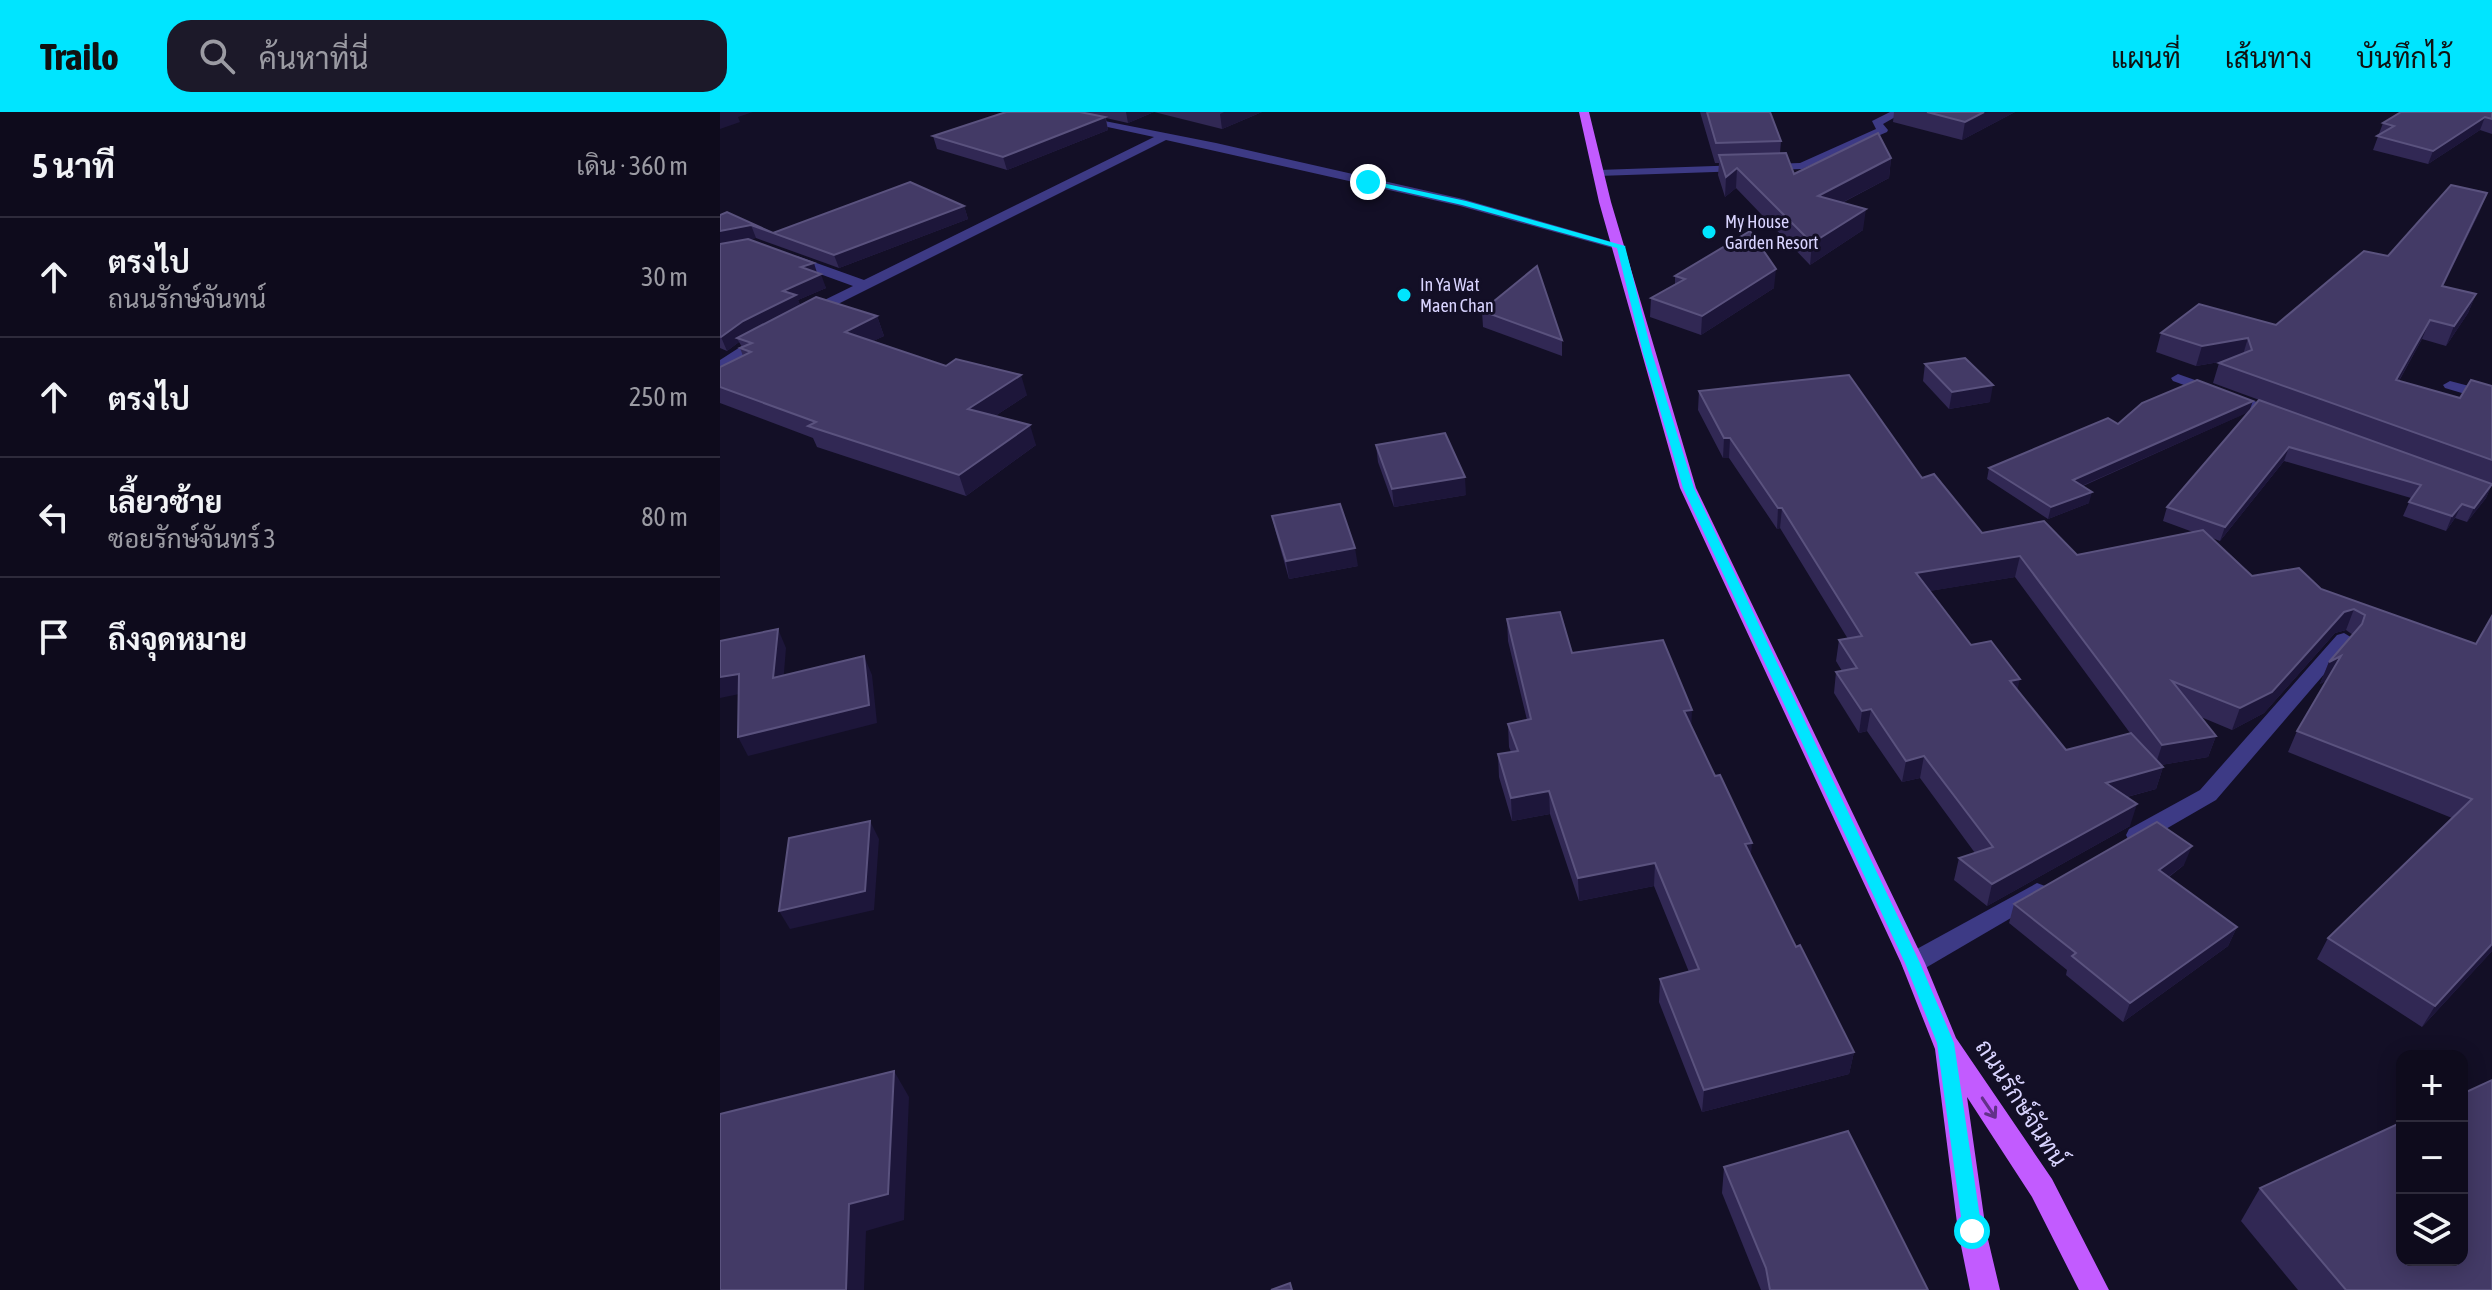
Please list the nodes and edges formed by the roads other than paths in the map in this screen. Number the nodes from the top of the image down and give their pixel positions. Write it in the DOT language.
graph roads {
  1 [pos="1043,112"];
  2 [pos="1584,112"];
  3 [pos="1899,112"];
  4 [pos="1165,136"];
  5 [pos="1598,173"];
  6 [pos="1620,246"];
  7 [pos="782,255"];
  8 [pos="864,285"];
  9 [pos="796,320"];
  10 [pos="769,334"];
  11 [pos="720,367"];
  12 [pos="2178,378"];
  13 [pos="2450,385"];
  14 [pos="2492,397"];
  15 [pos="2293,419"];
  16 [pos="2344,639"];
  17 [pos="2114,848"];
  18 [pos="2060,879"];
  19 [pos="1913,963"];
  20 [pos="1945,1043"];
  21 [pos="1985,1290"];
  22 [pos="2094,1290"];
  1 -- 4 [label="street"];
  2 -- 5 [label="main road"];
  3 -- 5 [label="street"];
  4 -- 6 [label="street"];
  4 -- 8 [label="street"];
  5 -- 6 [label="main road"];
  6 -- 19 [label="main road"];
  7 -- 8 [label="street"];
  8 -- 9 [label="street"];
  10 -- 11 [label="street"];
  12 -- 15 [label="street"];
  13 -- 14 [label="street"];
  16 -- 17 [label="street"];
  18 -- 19 [label="street"];
  19 -- 20 [label="main road"];
  20 -- 21 [label="main road, ถนนรักษ์จันทน์"];
  20 -- 22 [label="main road, ถนนรักษ์จันทน์, one-way"];
}
